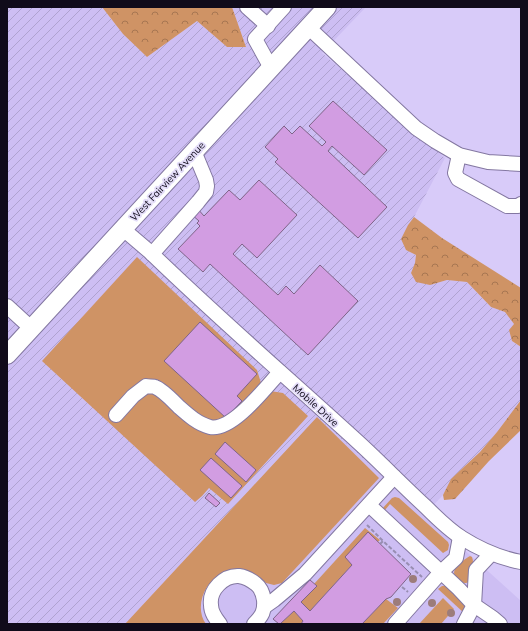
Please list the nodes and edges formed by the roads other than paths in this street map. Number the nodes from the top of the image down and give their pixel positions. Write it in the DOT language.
graph roads {
  1 [pos="248,7"];
  2 [pos="284,7"];
  3 [pos="320,9"];
  4 [pos="268,26"];
  5 [pos="308,27"];
  6 [pos="271,68"];
  7 [pos="194,151"];
  8 [pos="459,155"];
  9 [pos="521,164"];
  10 [pos="521,204"];
  11 [pos="123,229"];
  12 [pos="152,254"];
  13 [pos="7,306"];
  14 [pos="31,328"];
  15 [pos="7,355"];
  16 [pos="280,372"];
  17 [pos="116,415"];
  18 [pos="394,477"];
  19 [pos="368,505"];
  20 [pos="460,536"];
  21 [pos="491,554"];
  22 [pos="521,562"];
  23 [pos="441,572"];
  24 [pos="474,605"];
  25 [pos="264,607"];
  26 [pos="220,624"];
  27 [pos="254,624"];
  28 [pos="395,624"];
  29 [pos="464,624"];
  30 [pos="500,624"];
  1 -- 4 [label="street"];
  2 -- 4 [label="street"];
  3 -- 5 [label="main road, West Fairview Avenue"];
  4 -- 6 [label="street"];
  5 -- 6 [label="main road, West Fairview Avenue"];
  5 -- 8 [label="street"];
  6 -- 7 [label="main road, West Fairview Avenue"];
  7 -- 11 [label="main road, West Fairview Avenue"];
  7 -- 12 [label="street"];
  8 -- 9 [label="street"];
  8 -- 10 [label="street"];
  11 -- 12 [label="street, Mobile Drive"];
  11 -- 14 [label="main road, West Fairview Avenue"];
  12 -- 16 [label="street, Mobile Drive"];
  13 -- 14 [label="street"];
  14 -- 15 [label="main road, West Fairview Avenue"];
  16 -- 17 [label="street"];
  16 -- 18 [label="street, Mobile Drive"];
  18 -- 19 [label="street"];
  18 -- 20 [label="street, Mobile Drive"];
  19 -- 23 [label="street"];
  19 -- 25 [label="street"];
  20 -- 21 [label="street, Mobile Drive"];
  20 -- 23 [label="street"];
  21 -- 22 [label="street, Mobile Drive"];
  21 -- 24 [label="street"];
  23 -- 24 [label="street"];
  23 -- 28 [label="street"];
  24 -- 29 [label="street"];
  24 -- 30 [label="street"];
  25 -- 26 [label="street"];
  25 -- 27 [label="street"];
}
